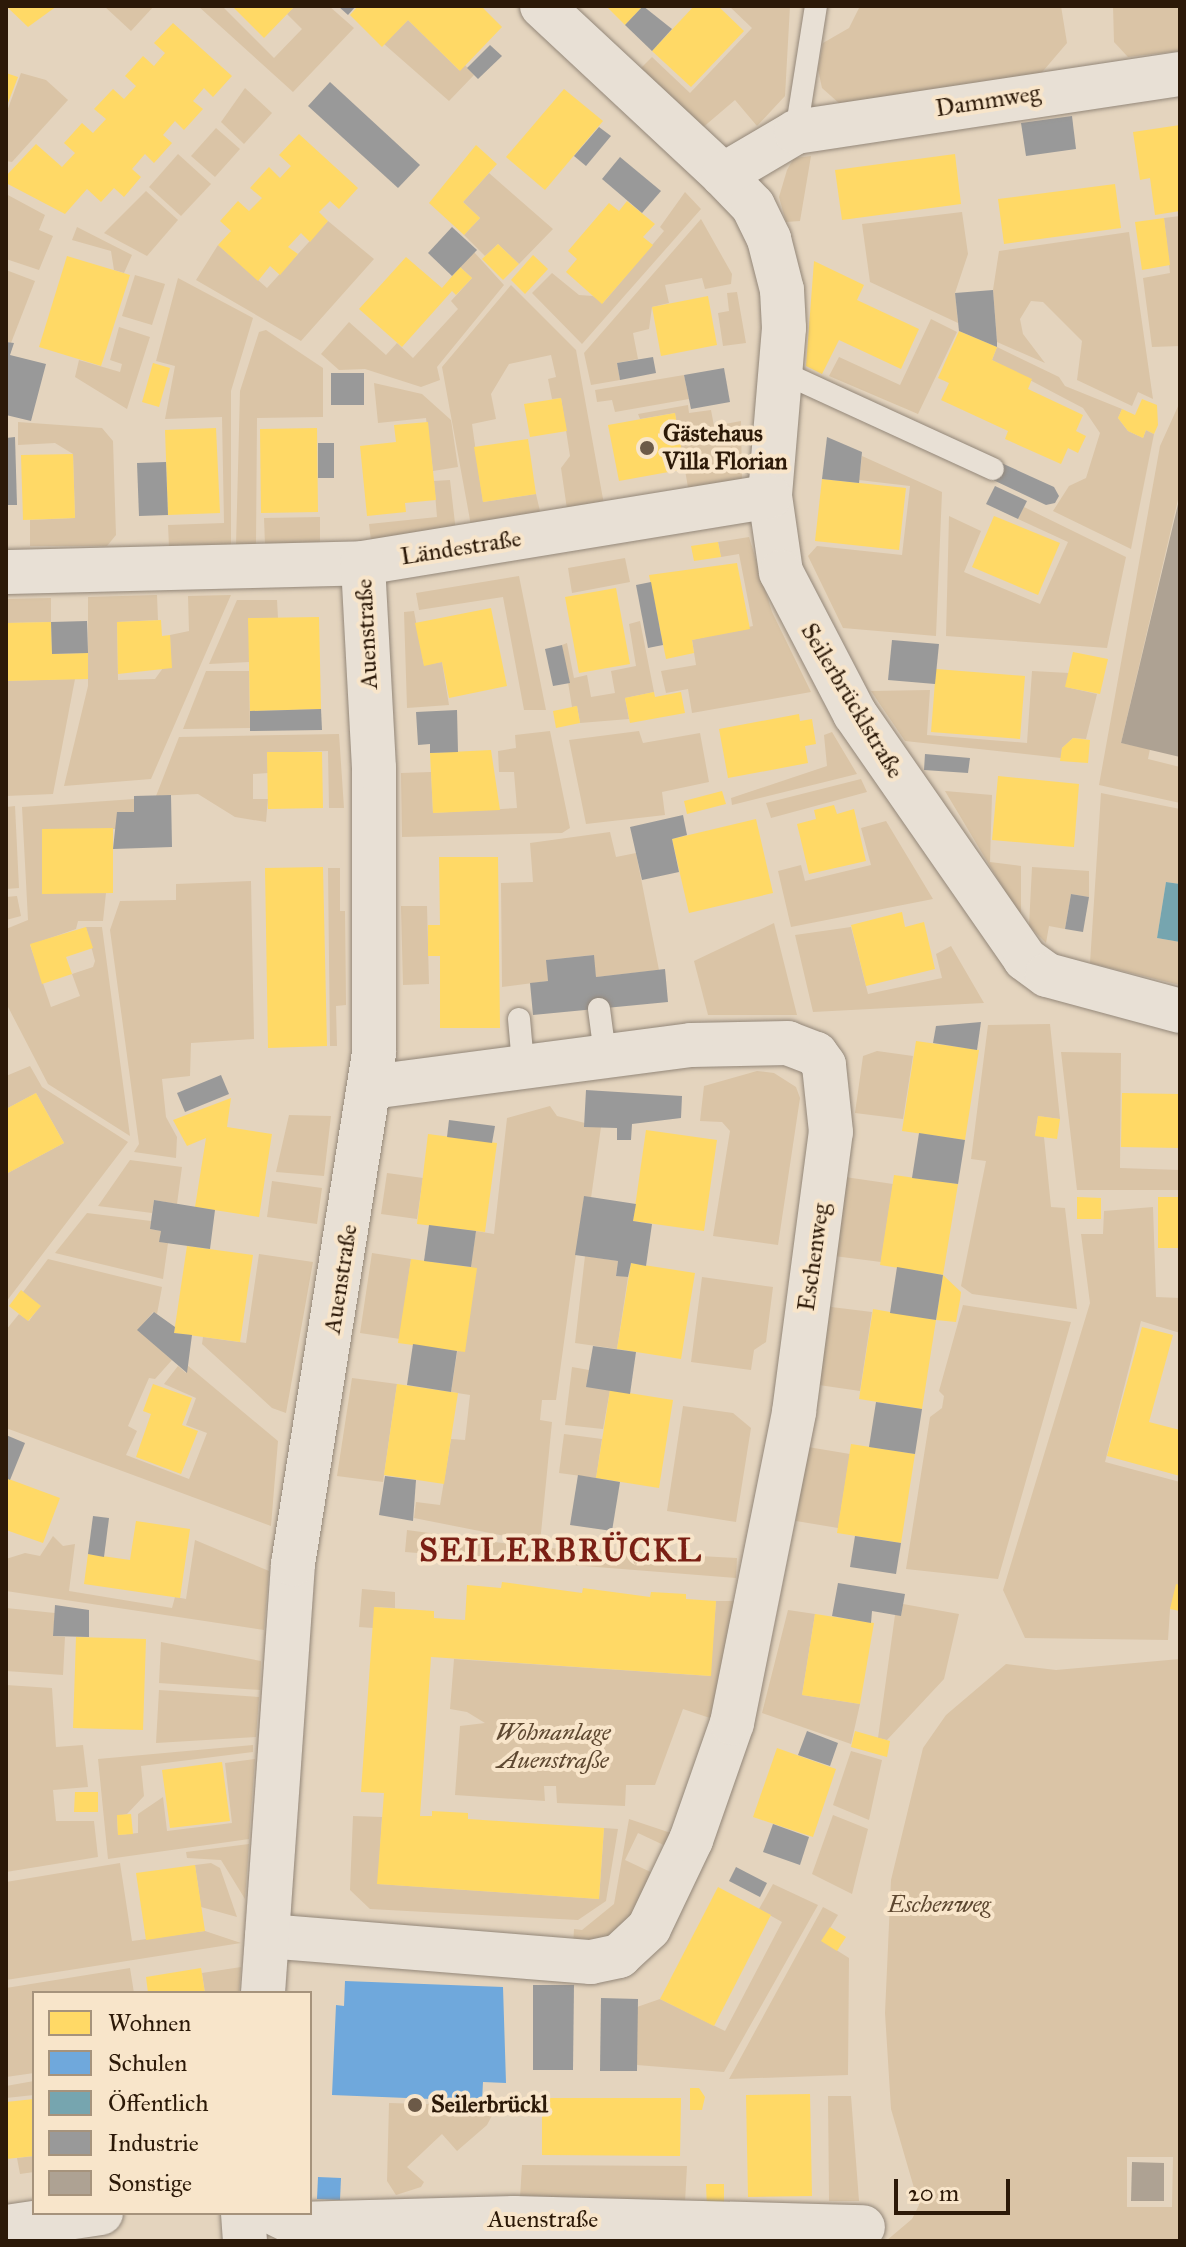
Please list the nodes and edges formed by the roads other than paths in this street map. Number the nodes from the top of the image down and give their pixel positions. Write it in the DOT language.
graph roads {
  1 [pos="542,6"];
  2 [pos="816,6"];
  3 [pos="1180,74"];
  4 [pos="796,132"];
  5 [pos="723,175"];
  6 [pos="782,372"];
  7 [pos="993,469"];
  8 [pos="770,496"];
  9 [pos="363,563"];
  10 [pos="6,572"];
  11 [pos="599,1009"];
  12 [pos="1180,1011"];
  13 [pos="519,1019"];
  14 [pos="605,1054"];
  15 [pos="523,1064"];
  16 [pos="370,1087"];
  17 [pos="267,1936"];
  18 [pos="263,1991"];
  19 [pos="87,2215"];
  20 [pos="243,2215"];
  21 [pos="278,2215"];
  22 [pos="6,2227"];
  23 [pos="863,2227"];
  24 [pos="245,2241"];
  1 -- 5 [label="street, Seilerbrücklstraße"];
  2 -- 4 [label="lane"];
  3 -- 4 [label="street, Dammweg"];
  4 -- 5 [label="street, Dammweg"];
  5 -- 6 [label="street, Seilerbrücklstraße"];
  6 -- 7 [label="lane"];
  6 -- 8 [label="street, Seilerbrücklstraße"];
  8 -- 9 [label="street, Ländestraße"];
  8 -- 12 [label="street, Seilerbrücklstraße"];
  9 -- 10 [label="street, Ländestraße"];
  9 -- 16 [label="street, Auenstraße"];
  11 -- 14 [label="lane"];
  13 -- 15 [label="lane"];
  14 -- 15 [label="street, Eschenweg"];
  14 -- 17 [label="street, Eschenweg"];
  15 -- 16 [label="street, Eschenweg"];
  16 -- 17 [label="street, Auenstraße"];
  17 -- 18 [label="street, Auenstraße"];
  19 -- 22 [label="street"];
  20 -- 24 [label="street"];
  21 -- 23 [label="street, Auenstraße"];
}
